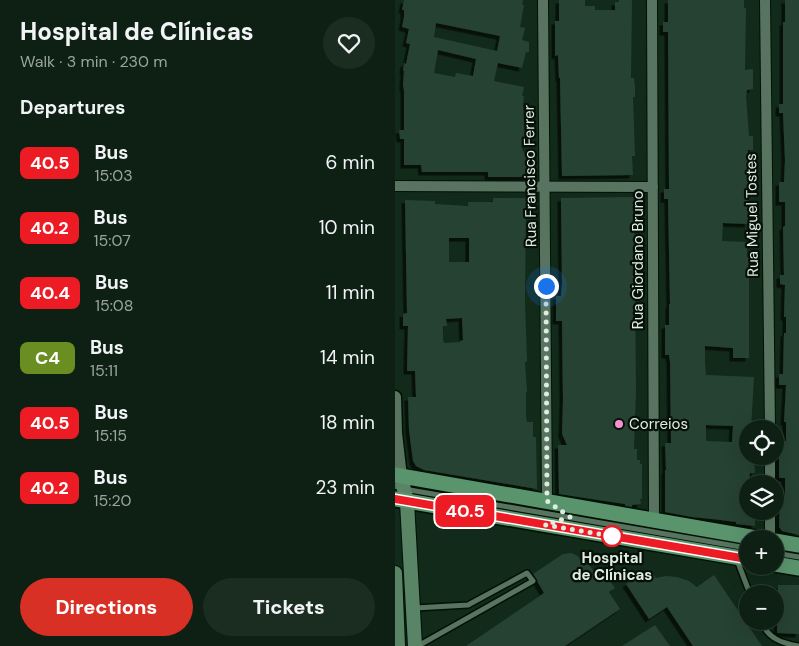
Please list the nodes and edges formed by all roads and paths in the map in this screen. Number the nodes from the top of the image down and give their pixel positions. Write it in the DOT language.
graph roads {
  1 [pos="543,0"];
  2 [pos="652,0"];
  3 [pos="765,0"];
  4 [pos="395,186"];
  5 [pos="545,186"];
  6 [pos="653,187"];
  7 [pos="395,397"];
  8 [pos="769,420"];
  9 [pos="399,486"];
  10 [pos="547,501"];
  11 [pos="570,517"];
  12 [pos="655,520"];
  13 [pos="545,525"];
  14 [pos="739,535"];
  15 [pos="784,547"];
  16 [pos="739,554"];
  17 [pos="739,554"];
  18 [pos="784,554"];
  19 [pos="799,557"];
  20 [pos="784,561"];
  21 [pos="395,573"];
  22 [pos="413,609"];
  23 [pos="767,630"];
  24 [pos="398,646"];
  25 [pos="417,646"];
  26 [pos="798,646"];
  1 -- 5 [label="street, Rua Francisco Ferrer"];
  2 -- 6 [label="street, Rua Giordano Bruno"];
  3 -- 8 [label="street, Rua Miguel Tostes"];
  4 -- 5 [label="street"];
  5 -- 6 [label="street"];
  5 -- 10 [label="street, Rua Francisco Ferrer"];
  6 -- 12 [label="street, Rua Giordano Bruno"];
  7 -- 9 [label="street"];
  9 -- 10 [label="main road"];
  9 -- 11 [label="lane"];
  9 -- 13 [label="main road"];
  9 -- 22 [label="main road"];
  10 -- 11 [label="lane"];
  10 -- 12 [label="main road"];
  11 -- 13 [label="lane"];
  11 -- 16 [label="lane"];
  12 -- 14 [label="main road"];
  13 -- 17 [label="main road"];
  15 -- 19 [label="main road"];
  18 -- 19 [label="lane"];
  19 -- 20 [label="main road"];
  21 -- 24 [label="main road"];
  22 -- 25 [label="main road"];
  22 -- 25 [label="lane"];
  23 -- 26 [label="lane"];
}
